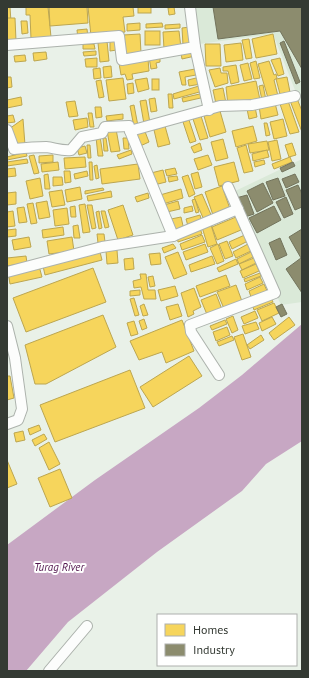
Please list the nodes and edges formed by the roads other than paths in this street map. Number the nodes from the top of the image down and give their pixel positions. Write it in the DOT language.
graph roads {
  1 [pos="190,7"];
  2 [pos="7,45"];
  3 [pos="194,47"];
  4 [pos="295,96"];
  5 [pos="209,110"];
  6 [pos="7,130"];
  7 [pos="130,131"];
  8 [pos="228,187"];
  9 [pos="238,209"];
  10 [pos="173,236"];
  11 [pos="7,272"];
  12 [pos="7,326"];
  13 [pos="11,373"];
  14 [pos="219,375"];
  15 [pos="7,424"];
  16 [pos="87,626"];
  17 [pos="49,671"];
  1 -- 3 [label="street"];
  2 -- 3 [label="street"];
  3 -- 5 [label="street"];
  4 -- 5 [label="street"];
  5 -- 7 [label="street"];
  6 -- 7 [label="street"];
  7 -- 10 [label="street"];
  8 -- 9 [label="street"];
  9 -- 10 [label="street"];
  9 -- 14 [label="street"];
  10 -- 11 [label="street"];
  12 -- 13 [label="street"];
  13 -- 15 [label="street"];
  16 -- 17 [label="street"];
}
